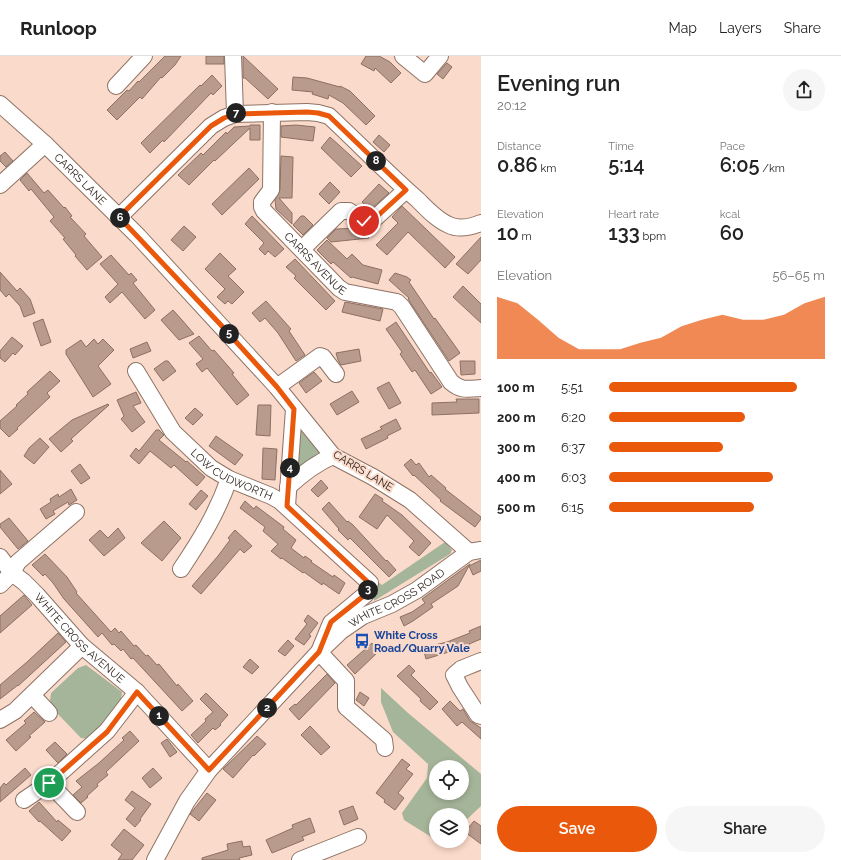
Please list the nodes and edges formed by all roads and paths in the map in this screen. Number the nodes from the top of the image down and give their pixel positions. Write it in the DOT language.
graph roads {
  1 [pos="144,56"];
  2 [pos="233,56"];
  3 [pos="403,56"];
  4 [pos="440,56"];
  5 [pos="116,86"];
  6 [pos="0,104"];
  7 [pos="272,112"];
  8 [pos="235,114"];
  9 [pos="45,144"];
  10 [pos="0,185"];
  11 [pos="406,190"];
  12 [pos="119,217"];
  13 [pos="481,223"];
  14 [pos="302,250"];
  15 [pos="136,370"];
  16 [pos="336,374"];
  17 [pos="277,387"];
  18 [pos="481,388"];
  19 [pos="294,409"];
  20 [pos="333,456"];
  21 [pos="229,479"];
  22 [pos="288,487"];
  23 [pos="287,506"];
  24 [pos="76,512"];
  25 [pos="475,551"];
  26 [pos="0,557"];
  27 [pos="181,569"];
  28 [pos="12,573"];
  29 [pos="0,585"];
  30 [pos="82,646"];
  31 [pos="319,652"];
  32 [pos="481,661"];
  33 [pos="137,692"];
  34 [pos="32,695"];
  35 [pos="49,713"];
  36 [pos="481,716"];
  37 [pos="0,720"];
  38 [pos="385,748"];
  39 [pos="209,770"];
  40 [pos="49,783"];
  41 [pos="24,800"];
  42 [pos="78,812"];
  43 [pos="358,837"];
  44 [pos="155,860"];
  45 [pos="300,860"];
  1 -- 5 [label="street"];
  2 -- 8 [label="street"];
  3 -- 4 [label="street"];
  6 -- 9 [label="street, CARRS LANE"];
  7 -- 8 [label="street"];
  7 -- 11 [label="street"];
  7 -- 14 [label="street, CARRS AVENUE"];
  8 -- 12 [label="street"];
  9 -- 10 [label="street"];
  9 -- 12 [label="street, CARRS LANE"];
  11 -- 13 [label="street"];
  11 -- 14 [label="street"];
  12 -- 17 [label="street, CARRS LANE"];
  14 -- 18 [label="street, CARRS AVENUE"];
  15 -- 21 [label="street, LOW CUDWORTH"];
  16 -- 17 [label="street"];
  17 -- 19 [label="street, CARRS LANE"];
  19 -- 20 [label="street, CARRS LANE"];
  19 -- 22 [label="street"];
  20 -- 22 [label="street"];
  20 -- 25 [label="street, CARRS LANE"];
  21 -- 23 [label="street, LOW CUDWORTH"];
  21 -- 27 [label="street"];
  22 -- 23 [label="street"];
  23 -- 31 [label="street, LOW CUDWORTH"];
  24 -- 28 [label="street"];
  25 -- 31 [label="street, WHITE CROSS ROAD"];
  26 -- 28 [label="street, WHITE CROSS AVENUE"];
  28 -- 29 [label="street"];
  28 -- 30 [label="street, WHITE CROSS AVENUE"];
  30 -- 33 [label="street, WHITE CROSS AVENUE"];
  30 -- 34 [label="street"];
  31 -- 38 [label="street"];
  31 -- 39 [label="street, WHITE CROSS ROAD"];
  32 -- 36 [label="street"];
  33 -- 39 [label="street, WHITE CROSS AVENUE"];
  33 -- 40 [label="street"];
  34 -- 35 [label="street"];
  34 -- 37 [label="street"];
  39 -- 44 [label="street, WHITE CROSS ROAD"];
  40 -- 41 [label="street"];
  40 -- 42 [label="street"];
  43 -- 45 [label="street"];
}
